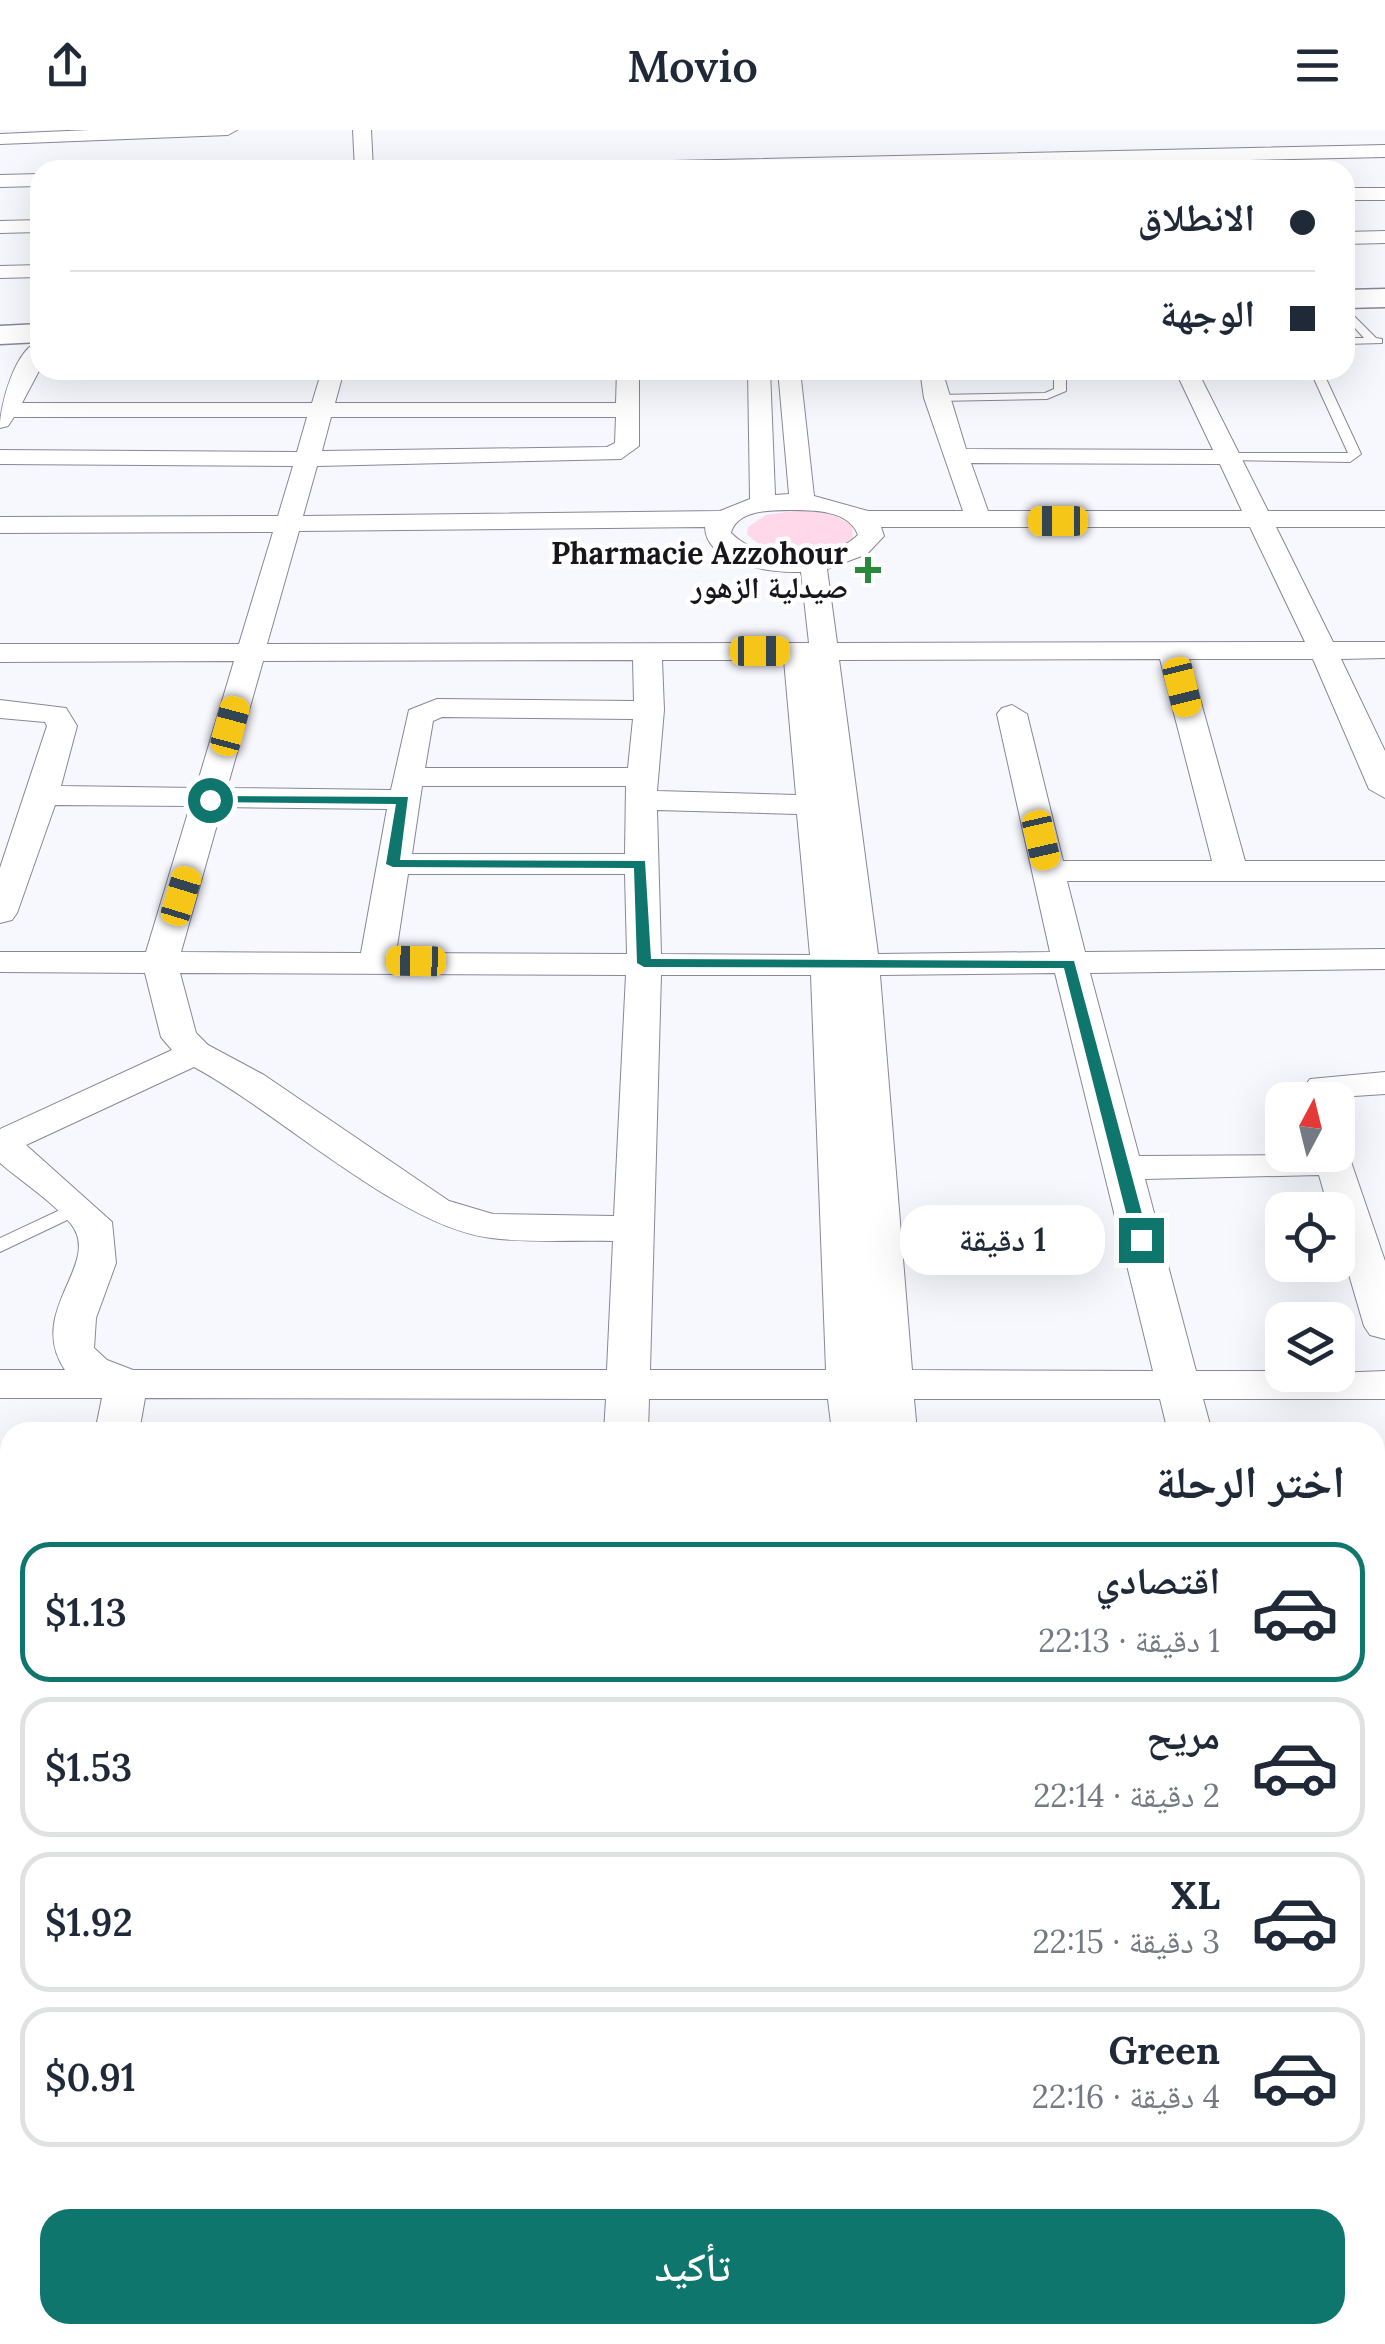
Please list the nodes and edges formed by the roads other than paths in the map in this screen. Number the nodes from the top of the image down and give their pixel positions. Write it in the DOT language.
graph roads {
  1 [pos="228,130"];
  2 [pos="362,130"];
  3 [pos="0,139"];
  4 [pos="1385,150"];
  5 [pos="1057,157"];
  6 [pos="364,160"];
  7 [pos="807,160"];
  8 [pos="30,180"];
  9 [pos="0,181"];
  10 [pos="1355,194"];
  11 [pos="1385,194"];
  12 [pos="30,226"];
  13 [pos="0,227"];
  14 [pos="1385,237"];
  15 [pos="1355,238"];
  16 [pos="30,271"];
  17 [pos="0,272"];
  18 [pos="1385,298"];
  19 [pos="1355,299"];
  20 [pos="1355,319"];
  21 [pos="30,334"];
  22 [pos="0,335"];
  23 [pos="1379,341"];
  24 [pos="30,366"];
  25 [pos="330,380"];
  26 [pos="628,380"];
  27 [pos="758,380"];
  28 [pos="790,380"];
  29 [pos="932,380"];
  30 [pos="1060,380"];
  31 [pos="1191,380"];
  32 [pos="1321,380"];
  33 [pos="936,398"];
  34 [pos="323,410"];
  35 [pos="628,410"];
  36 [pos="3,416"];
  37 [pos="956,456"];
  38 [pos="0,457"];
  39 [pos="1229,457"];
  40 [pos="304,459"];
  41 [pos="802,502"];
  42 [pos="763,504"];
  43 [pos="1385,520"];
  44 [pos="978,521"];
  45 [pos="0,525"];
  46 [pos="1263,529"];
  47 [pos="724,531"];
  48 [pos="865,532"];
  49 [pos="284,534"];
  50 [pos="1385,538"];
  51 [pos="0,545"];
  52 [pos="800,562"];
  53 [pos="648,650"];
  54 [pos="1172,650"];
  55 [pos="1324,650"];
  56 [pos="1385,650"];
  57 [pos="810,651"];
  58 [pos="13,653"];
  59 [pos="250,654"];
  60 [pos="0,695"];
  61 [pos="0,709"];
  62 [pos="649,710"];
  63 [pos="1012,714"];
  64 [pos="405,788"];
  65 [pos="642,789"];
  66 [pos="1385,789"];
  67 [pos="43,795"];
  68 [pos="210,800"];
  69 [pos="812,805"];
  70 [pos="10,864"];
  71 [pos="393,864"];
  72 [pos="640,864"];
  73 [pos="1048,871"];
  74 [pos="1230,871"];
  75 [pos="1385,871"];
  76 [pos="0,913"];
  77 [pos="1385,959"];
  78 [pos="162,961"];
  79 [pos="378,961"];
  80 [pos="0,962"];
  81 [pos="644,963"];
  82 [pos="845,964"];
  83 [pos="1070,964"];
  84 [pos="195,1053"];
  85 [pos="1385,1083"];
  86 [pos="1355,1084"];
  87 [pos="0,1143"];
  88 [pos="1265,1162"];
  89 [pos="1122,1168"];
  90 [pos="1340,1172"];
  91 [pos="77,1208"];
  92 [pos="632,1229"];
  93 [pos="1373,1238"];
  94 [pos="0,1246"];
  95 [pos="1385,1326"];
  96 [pos="127,1383"];
  97 [pos="868,1383"];
  98 [pos="0,1384"];
  99 [pos="1178,1384"];
  100 [pos="1385,1385"];
  101 [pos="626,1387"];
  102 [pos="120,1422"];
  103 [pos="626,1422"];
  104 [pos="857,1422"];
  105 [pos="889,1422"];
  106 [pos="1188,1422"];
  1 -- 3 [label="street"];
  2 -- 6 [label="street"];
  4 -- 5 [label="street"];
  5 -- 7 [label="street"];
  8 -- 9 [label="street"];
  10 -- 11 [label="street"];
  12 -- 13 [label="street"];
  14 -- 15 [label="street"];
  16 -- 17 [label="street"];
  18 -- 19 [label="main road"];
  20 -- 23 [label="lane"];
  21 -- 22 [label="main road"];
  24 -- 36 [label="street"];
  25 -- 34 [label="street"];
  26 -- 35 [label="street"];
  27 -- 42 [label="street"];
  28 -- 41 [label="street"];
  29 -- 33 [label="street"];
  30 -- 33 [label="lane"];
  31 -- 39 [label="street"];
  32 -- 39 [label="lane"];
  33 -- 37 [label="street"];
  34 -- 35 [label="street"];
  34 -- 36 [label="street"];
  34 -- 40 [label="street"];
  35 -- 40 [label="street"];
  37 -- 39 [label="street"];
  37 -- 44 [label="street"];
  38 -- 40 [label="street"];
  39 -- 46 [label="street"];
  40 -- 49 [label="street"];
  41 -- 42 [label="street"];
  41 -- 48 [label="street"];
  42 -- 47 [label="street"];
  43 -- 46 [label="street"];
  44 -- 46 [label="street"];
  44 -- 48 [label="street"];
  45 -- 49 [label="street"];
  46 -- 48 [label="street"];
  46 -- 50 [label="street"];
  46 -- 55 [label="street"];
  47 -- 49 [label="street"];
  47 -- 52 [label="street"];
  48 -- 52 [label="street"];
  49 -- 51 [label="street"];
  49 -- 59 [label="street"];
  52 -- 57 [label="street"];
  53 -- 57 [label="street"];
  53 -- 59 [label="street"];
  53 -- 62 [label="street"];
  54 -- 55 [label="street"];
  54 -- 57 [label="street"];
  54 -- 74 [label="street"];
  55 -- 56 [label="street"];
  55 -- 66 [label="street"];
  57 -- 69 [label="street"];
  57 -- 82 [label="street"];
  58 -- 59 [label="street"];
  58 -- 60 [label="street"];
  59 -- 68 [label="street"];
  61 -- 67 [label="street"];
  62 -- 64 [label="street"];
  62 -- 65 [label="street"];
  63 -- 73 [label="street"];
  64 -- 65 [label="street"];
  64 -- 68 [label="street"];
  64 -- 71 [label="street"];
  65 -- 69 [label="street"];
  65 -- 72 [label="street"];
  67 -- 68 [label="street"];
  67 -- 70 [label="street"];
  68 -- 78 [label="street"];
  69 -- 82 [label="street"];
  70 -- 76 [label="street"];
  71 -- 72 [label="street"];
  71 -- 79 [label="street"];
  72 -- 81 [label="street"];
  73 -- 74 [label="street"];
  73 -- 83 [label="street"];
  74 -- 75 [label="street"];
  77 -- 83 [label="street"];
  78 -- 79 [label="street"];
  78 -- 80 [label="street"];
  78 -- 84 [label="street"];
  79 -- 81 [label="street"];
  81 -- 82 [label="street"];
  81 -- 92 [label="street"];
  82 -- 83 [label="street"];
  82 -- 97 [label="street"];
  83 -- 89 [label="street"];
  84 -- 87 [label="street"];
  84 -- 92 [label="street"];
  85 -- 86 [label="street"];
  87 -- 91 [label="street"];
  88 -- 89 [label="street"];
  89 -- 99 [label="street"];
  90 -- 93 [label="street"];
  91 -- 94 [label="lane"];
  91 -- 96 [label="street"];
  92 -- 101 [label="street"];
  93 -- 95 [label="street"];
  96 -- 98 [label="street"];
  96 -- 101 [label="street"];
  96 -- 102 [label="street"];
  97 -- 99 [label="street"];
  97 -- 101 [label="street"];
  97 -- 104 [label="street"];
  97 -- 105 [label="street"];
  99 -- 100 [label="street"];
  99 -- 106 [label="street"];
  101 -- 103 [label="street"];
}
